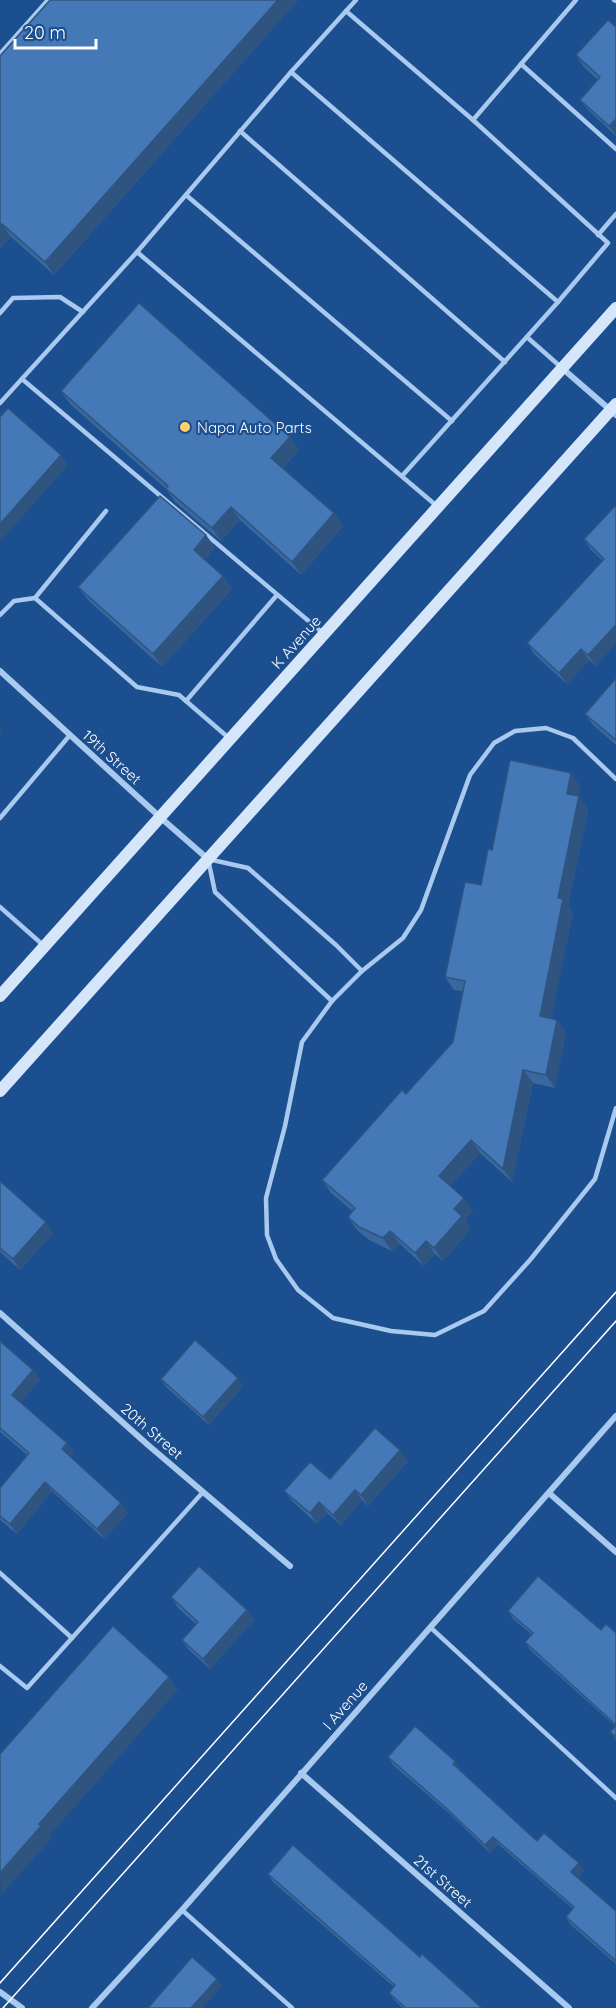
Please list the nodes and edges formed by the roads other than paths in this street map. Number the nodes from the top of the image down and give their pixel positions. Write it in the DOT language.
graph roads {
  1 [pos="48,0"];
  2 [pos="356,0"];
  3 [pos="576,0"];
  4 [pos="346,11"];
  5 [pos="0,54"];
  6 [pos="521,64"];
  7 [pos="291,72"];
  8 [pos="473,120"];
  9 [pos="240,131"];
  10 [pos="616,149"];
  11 [pos="186,195"];
  12 [pos="616,214"];
  13 [pos="598,235"];
  14 [pos="137,252"];
  15 [pos="558,302"];
  16 [pos="616,308"];
  17 [pos="83,312"];
  18 [pos="0,313"];
  19 [pos="528,338"];
  20 [pos="505,362"];
  21 [pos="562,368"];
  22 [pos="22,379"];
  23 [pos="0,403"];
  24 [pos="614,410"];
  25 [pos="452,421"];
  26 [pos="402,476"];
  27 [pos="438,507"];
  28 [pos="106,511"];
  29 [pos="277,595"];
  30 [pos="35,598"];
  31 [pos="0,615"];
  32 [pos="324,634"];
  33 [pos="0,671"];
  34 [pos="186,701"];
  35 [pos="70,735"];
  36 [pos="230,739"];
  37 [pos="616,779"];
  38 [pos="0,818"];
  39 [pos="161,818"];
  40 [pos="208,859"];
  41 [pos="0,907"];
  42 [pos="45,947"];
  43 [pos="362,971"];
  44 [pos="0,996"];
  45 [pos="332,1001"];
  46 [pos="0,1091"];
  47 [pos="616,1108"];
  48 [pos="0,1313"];
  49 [pos="616,1416"];
  50 [pos="203,1492"];
  51 [pos="549,1493"];
  52 [pos="616,1552"];
  53 [pos="290,1566"];
  54 [pos="0,1573"];
  55 [pos="430,1627"];
  56 [pos="72,1638"];
  57 [pos="0,1666"];
  58 [pos="301,1773"];
  59 [pos="616,1798"];
  60 [pos="182,1910"];
  61 [pos="0,1992"];
  62 [pos="22,2008"];
  63 [pos="92,2008"];
  64 [pos="292,2008"];
  65 [pos="569,2008"];
  1 -- 5 [label="lane"];
  2 -- 4 [label="lane"];
  3 -- 6 [label="lane"];
  4 -- 7 [label="lane"];
  4 -- 8 [label="lane"];
  6 -- 8 [label="lane"];
  6 -- 10 [label="lane"];
  7 -- 9 [label="lane"];
  7 -- 15 [label="lane"];
  8 -- 13 [label="lane"];
  9 -- 11 [label="lane"];
  9 -- 20 [label="lane"];
  11 -- 14 [label="lane"];
  11 -- 25 [label="lane"];
  12 -- 13 [label="lane"];
  13 -- 15 [label="lane"];
  14 -- 17 [label="lane"];
  14 -- 26 [label="lane"];
  15 -- 19 [label="lane"];
  16 -- 21 [label="main road, K Avenue"];
  17 -- 18 [label="lane"];
  17 -- 22 [label="lane"];
  19 -- 20 [label="lane"];
  19 -- 21 [label="lane"];
  20 -- 25 [label="lane"];
  21 -- 24 [label="street"];
  21 -- 27 [label="main road, K Avenue"];
  22 -- 23 [label="lane"];
  22 -- 29 [label="lane"];
  24 -- 40 [label="main road"];
  25 -- 26 [label="lane"];
  26 -- 27 [label="lane"];
  27 -- 32 [label="main road, K Avenue"];
  28 -- 30 [label="lane"];
  29 -- 32 [label="lane"];
  29 -- 34 [label="lane"];
  30 -- 31 [label="lane"];
  30 -- 34 [label="lane"];
  32 -- 36 [label="main road, K Avenue"];
  33 -- 35 [label="street, 19th Street"];
  34 -- 36 [label="lane"];
  35 -- 38 [label="lane"];
  35 -- 39 [label="street, 19th Street"];
  36 -- 39 [label="main road, K Avenue"];
  37 -- 43 [label="lane"];
  39 -- 40 [label="street, 19th Street"];
  39 -- 42 [label="main road, K Avenue"];
  40 -- 43 [label="lane"];
  40 -- 45 [label="lane"];
  40 -- 46 [label="main road"];
  41 -- 42 [label="lane"];
  42 -- 44 [label="main road, K Avenue"];
  43 -- 45 [label="lane"];
  45 -- 47 [label="lane"];
  48 -- 50 [label="street, 20th Street"];
  49 -- 51 [label="street, I Avenue"];
  50 -- 53 [label="street, 20th Street"];
  50 -- 56 [label="lane"];
  51 -- 52 [label="street"];
  51 -- 55 [label="street, I Avenue"];
  54 -- 56 [label="lane"];
  55 -- 58 [label="street, I Avenue"];
  55 -- 59 [label="lane"];
  56 -- 57 [label="lane"];
  58 -- 60 [label="street, I Avenue"];
  58 -- 65 [label="street, 21st Street"];
  60 -- 63 [label="street, I Avenue"];
  60 -- 64 [label="lane"];
  61 -- 62 [label="street"];
}
